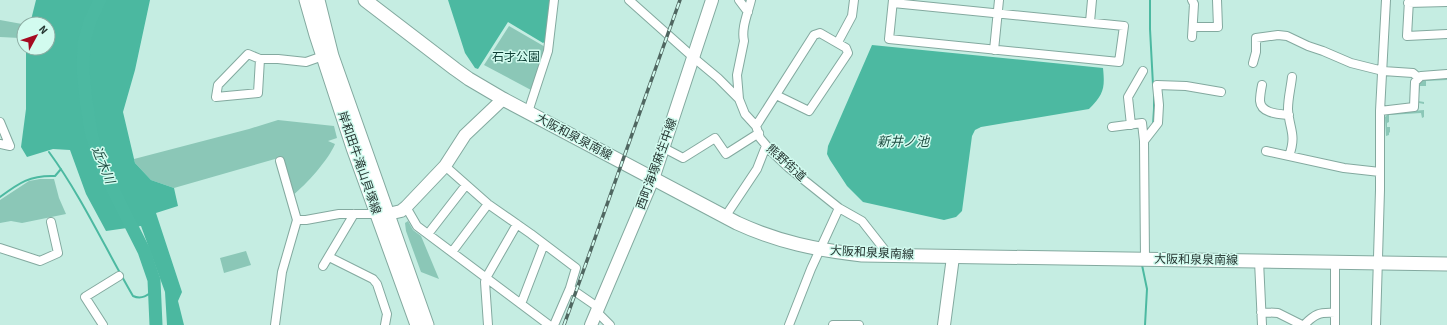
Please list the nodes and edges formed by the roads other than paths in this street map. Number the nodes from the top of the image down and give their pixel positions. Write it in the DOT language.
graph roads {
  1 [pos="306,0"];
  2 [pos="318,0"];
  3 [pos="365,0"];
  4 [pos="554,0"];
  5 [pos="629,0"];
  6 [pos="712,0"];
  7 [pos="739,0"];
  8 [pos="751,0"];
  9 [pos="854,0"];
  10 [pos="999,0"];
  11 [pos="1092,0"];
  12 [pos="1192,0"];
  13 [pos="1218,0"];
  14 [pos="1386,0"];
  15 [pos="1409,1"];
  16 [pos="893,2"];
  17 [pos="1447,2"];
  18 [pos="748,12"];
  19 [pos="998,14"];
  20 [pos="1090,22"];
  21 [pos="1193,27"];
  22 [pos="1447,34"];
  23 [pos="1192,36"];
  24 [pos="838,42"];
  25 [pos="994,50"];
  26 [pos="323,56"];
  27 [pos="694,58"];
  28 [pos="260,59"];
  29 [pos="1253,63"];
  30 [pos="1143,71"];
  31 [pos="1383,71"];
  32 [pos="1447,74"];
  33 [pos="1292,77"];
  34 [pos="1419,78"];
  35 [pos="1262,85"];
  36 [pos="1220,92"];
  37 [pos="776,95"];
  38 [pos="503,99"];
  39 [pos="739,99"];
  40 [pos="1380,111"];
  41 [pos="528,112"];
  42 [pos="1290,116"];
  43 [pos="0,122"];
  44 [pos="1131,125"];
  45 [pos="1112,127"];
  46 [pos="757,129"];
  47 [pos="1144,141"];
  48 [pos="0,144"];
  49 [pos="766,146"];
  50 [pos="664,148"];
  51 [pos="1266,151"];
  52 [pos="1289,156"];
  53 [pos="280,161"];
  54 [pos="445,166"];
  55 [pos="1380,172"];
  56 [pos="653,179"];
  57 [pos="466,185"];
  58 [pos="488,204"];
  59 [pos="406,207"];
  60 [pos="839,208"];
  61 [pos="354,214"];
  62 [pos="382,214"];
  63 [pos="725,217"];
  64 [pos="297,220"];
  65 [pos="51,222"];
  66 [pos="516,224"];
  67 [pos="428,234"];
  68 [pos="398,243"];
  69 [pos="544,244"];
  70 [pos="0,248"];
  71 [pos="820,250"];
  72 [pos="452,252"];
  73 [pos="886,255"];
  74 [pos="329,257"];
  75 [pos="953,257"];
  76 [pos="1145,259"];
  77 [pos="1259,261"];
  78 [pos="1335,262"];
  79 [pos="1377,263"];
  80 [pos="1447,264"];
  81 [pos="323,266"];
  82 [pos="119,276"];
  83 [pos="486,278"];
  84 [pos="570,288"];
  85 [pos="408,300"];
  86 [pos="521,304"];
  87 [pos="598,310"];
  88 [pos="1261,312"];
  89 [pos="1335,313"];
  90 [pos="103,325"];
  91 [pos="275,325"];
  92 [pos="385,325"];
  93 [pos="410,325"];
  94 [pos="417,325"];
  95 [pos="427,325"];
  96 [pos="434,325"];
  97 [pos="488,325"];
  98 [pos="549,325"];
  99 [pos="554,325"];
  100 [pos="591,325"];
  101 [pos="610,325"];
  102 [pos="789,325"];
  103 [pos="833,325"];
  104 [pos="859,325"];
  105 [pos="944,325"];
  106 [pos="1262,325"];
  107 [pos="1303,325"];
  108 [pos="1335,325"];
  109 [pos="1376,325"];
  1 -- 26 [label="main road, 岸和田牛滝山貝塚線"];
  2 -- 62 [label="main road, 岸和田牛滝山貝塚線"];
  3 -- 38 [label="main road, 大阪和泉泉南線"];
  4 -- 41 [label="street"];
  5 -- 27 [label="street"];
  6 -- 27 [label="street, 西町海塚麻生中線"];
  7 -- 18 [label="street"];
  8 -- 18 [label="street, 熊野街道"];
  9 -- 24 [label="street"];
  10 -- 19 [label="street"];
  11 -- 20 [label="street"];
  12 -- 21 [label="street"];
  13 -- 21 [label="street"];
  14 -- 31 [label="street"];
  15 -- 17 [label="street"];
  15 -- 22 [label="street"];
  16 -- 19 [label="street"];
  16 -- 25 [label="street"];
  18 -- 39 [label="street, 熊野街道"];
  19 -- 20 [label="street"];
  19 -- 25 [label="street"];
  20 -- 25 [label="street"];
  21 -- 23 [label="street"];
  24 -- 37 [label="street"];
  24 -- 37 [label="street"];
  26 -- 28 [label="street"];
  26 -- 62 [label="main road, 岸和田牛滝山貝塚線"];
  27 -- 39 [label="street"];
  27 -- 50 [label="street, 西町海塚麻生中線"];
  28 -- 28 [label="street"];
  29 -- 31 [label="street"];
  30 -- 44 [label="street"];
  31 -- 34 [label="street"];
  31 -- 40 [label="street"];
  32 -- 34 [label="street"];
  33 -- 42 [label="street"];
  34 -- 40 [label="street"];
  35 -- 42 [label="street"];
  36 -- 47 [label="street"];
  37 -- 46 [label="street"];
  38 -- 41 [label="main road, 大阪和泉泉南線"];
  38 -- 54 [label="street"];
  39 -- 46 [label="street, 熊野街道"];
  40 -- 55 [label="street"];
  41 -- 56 [label="main road, 大阪和泉泉南線"];
  42 -- 52 [label="street"];
  43 -- 48 [label="street"];
  44 -- 45 [label="street"];
  44 -- 47 [label="street"];
  46 -- 49 [label="street, 熊野街道"];
  46 -- 50 [label="street"];
  47 -- 76 [label="street"];
  49 -- 60 [label="street, 熊野街道"];
  49 -- 63 [label="street"];
  50 -- 56 [label="street, 西町海塚麻生中線"];
  51 -- 52 [label="street"];
  52 -- 55 [label="street"];
  53 -- 64 [label="street"];
  54 -- 57 [label="street"];
  54 -- 59 [label="street"];
  55 -- 79 [label="street"];
  56 -- 63 [label="main road, 大阪和泉泉南線"];
  56 -- 87 [label="street, 西町海塚麻生中線"];
  57 -- 58 [label="street"];
  57 -- 67 [label="street"];
  58 -- 66 [label="street"];
  58 -- 72 [label="street"];
  59 -- 62 [label="street"];
  59 -- 67 [label="street"];
  60 -- 71 [label="street"];
  60 -- 73 [label="street, 熊野街道"];
  61 -- 62 [label="street"];
  61 -- 64 [label="street"];
  61 -- 74 [label="street"];
  62 -- 68 [label="main road, 岸和田牛滝山貝塚線"];
  62 -- 85 [label="main road, 岸和田牛滝山貝塚線"];
  63 -- 71 [label="main road, 大阪和泉泉南線"];
  64 -- 91 [label="street"];
  65 -- 70 [label="street"];
  66 -- 69 [label="street"];
  66 -- 83 [label="street"];
  67 -- 72 [label="street"];
  68 -- 95 [label="main road, 岸和田牛滝山貝塚線"];
  68 -- 96 [label="street"];
  69 -- 84 [label="street"];
  69 -- 86 [label="street"];
  71 -- 73 [label="main road, 大阪和泉泉南線"];
  71 -- 102 [label="street"];
  72 -- 83 [label="street"];
  73 -- 75 [label="main road, 大阪和泉泉南線"];
  74 -- 81 [label="street"];
  74 -- 92 [label="street"];
  75 -- 76 [label="main road, 大阪和泉泉南線"];
  75 -- 105 [label="street"];
  76 -- 77 [label="main road, 大阪和泉泉南線"];
  77 -- 78 [label="main road, 大阪和泉泉南線"];
  77 -- 88 [label="street"];
  78 -- 79 [label="main road, 大阪和泉泉南線"];
  78 -- 89 [label="street"];
  79 -- 80 [label="main road, 大阪和泉泉南線"];
  79 -- 109 [label="street"];
  82 -- 90 [label="street"];
  83 -- 86 [label="street"];
  83 -- 97 [label="street"];
  84 -- 87 [label="street"];
  84 -- 99 [label="street"];
  85 -- 93 [label="street"];
  85 -- 94 [label="main road, 岸和田牛滝山貝塚線"];
  86 -- 98 [label="street"];
  87 -- 100 [label="street, 西町海塚麻生中線"];
  87 -- 101 [label="street"];
  88 -- 106 [label="street"];
  88 -- 107 [label="street"];
  89 -- 107 [label="street"];
  89 -- 108 [label="street"];
  103 -- 104 [label="street"];
}
